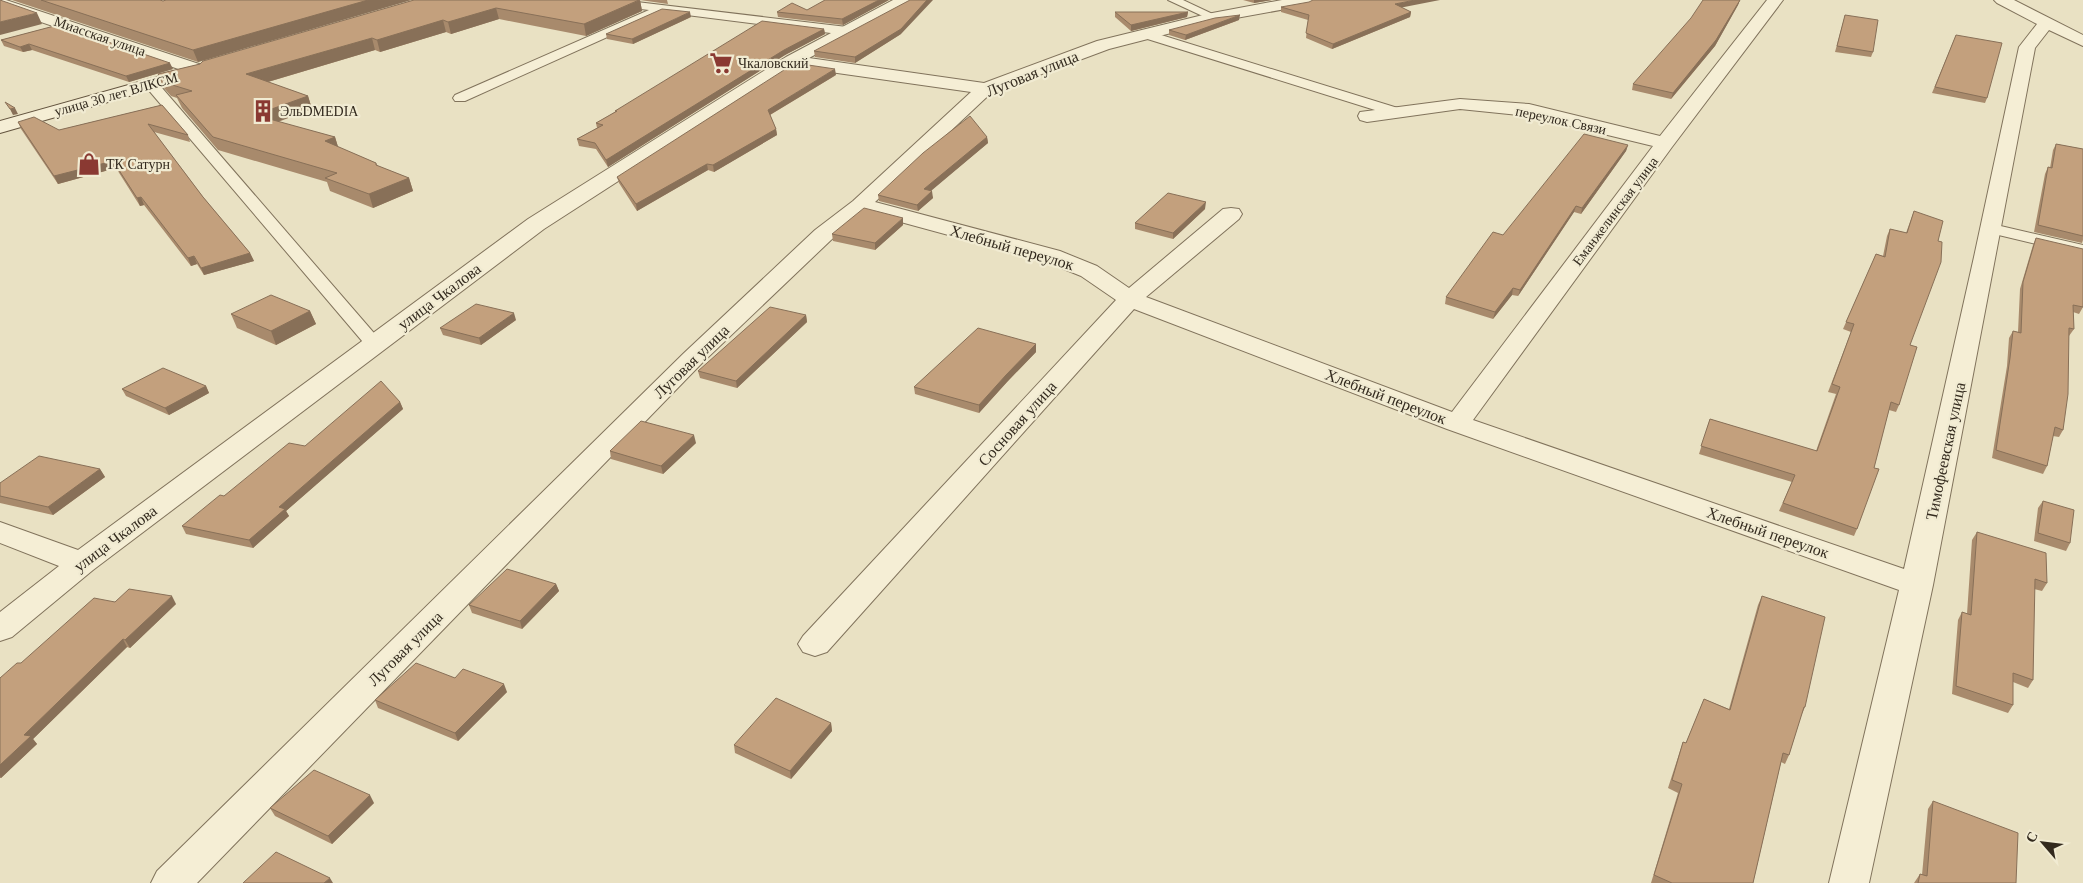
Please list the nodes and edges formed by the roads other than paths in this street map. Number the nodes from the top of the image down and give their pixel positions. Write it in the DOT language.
graph roads {
  1 [pos="592,0"];
  2 [pos="904,0"];
  3 [pos="1174,0"];
  4 [pos="1308,0"];
  5 [pos="1774,0"];
  6 [pos="2002,0"];
  7 [pos="0,3"];
  8 [pos="662,8"];
  9 [pos="1212,17"];
  10 [pos="2046,23"];
  11 [pos="64,25"];
  12 [pos="46,30"];
  13 [pos="847,31"];
  14 [pos="1146,34"];
  15 [pos="2083,40"];
  16 [pos="792,61"];
  17 [pos="218,64"];
  18 [pos="199,70"];
  19 [pos="151,84"];
  20 [pos="985,89"];
  21 [pos="460,98"];
  22 [pos="1396,112"];
  23 [pos="1367,116"];
  24 [pos="0,127"];
  25 [pos="1665,143"];
  26 [pos="860,205"];
  27 [pos="1231,214"];
  28 [pos="1992,229"];
  29 [pos="2083,250"];
  30 [pos="1130,299"];
  31 [pos="374,344"];
  32 [pos="1457,423"];
  33 [pos="0,532"];
  34 [pos="82,563"];
  35 [pos="1917,585"];
  36 [pos="0,629"];
  37 [pos="815,644"];
  38 [pos="171,883"];
  39 [pos="1849,883"];
  1 -- 8 [label="lane"];
  2 -- 13 [label="street, улица Чкалова"];
  3 -- 9 [label="lane"];
  4 -- 9 [label="street, Луговая улица"];
  5 -- 25 [label="street, Еманжелинская улица"];
  6 -- 10 [label="street"];
  7 -- 11 [label="street, Миасская улица"];
  8 -- 13 [label="lane"];
  8 -- 21 [label="lane"];
  9 -- 14 [label="street, Луговая улица"];
  10 -- 15 [label="street"];
  10 -- 28 [label="street, Тимофеевская улица"];
  11 -- 12 [label="lane"];
  11 -- 18 [label="street, Миасская улица"];
  13 -- 16 [label="street, улица Чкалова"];
  14 -- 20 [label="street, Луговая улица"];
  14 -- 22 [label="lane"];
  16 -- 20 [label="street"];
  16 -- 31 [label="street, улица Чкалова"];
  17 -- 18 [label="street, улица 30 лет ВЛКСМ"];
  18 -- 19 [label="street, улица 30 лет ВЛКСМ"];
  19 -- 24 [label="street, улица 30 лет ВЛКСМ"];
  19 -- 31 [label="lane"];
  20 -- 26 [label="street, Луговая улица"];
  22 -- 23 [label="street, переулок Связи"];
  22 -- 25 [label="street, переулок Связи"];
  25 -- 32 [label="street, Еманжелинская улица"];
  26 -- 30 [label="street, Хлебный переулок"];
  26 -- 38 [label="street, Луговая улица"];
  27 -- 30 [label="street, Сосновая улица"];
  28 -- 29 [label="lane"];
  28 -- 35 [label="street, Тимофеевская улица"];
  30 -- 32 [label="street, Хлебный переулок"];
  30 -- 37 [label="street, Сосновая улица"];
  31 -- 34 [label="street, улица Чкалова"];
  32 -- 35 [label="street, Хлебный переулок"];
  33 -- 34 [label="street"];
  34 -- 36 [label="street, улица Чкалова"];
  35 -- 39 [label="street, Тимофеевская улица"];
}
